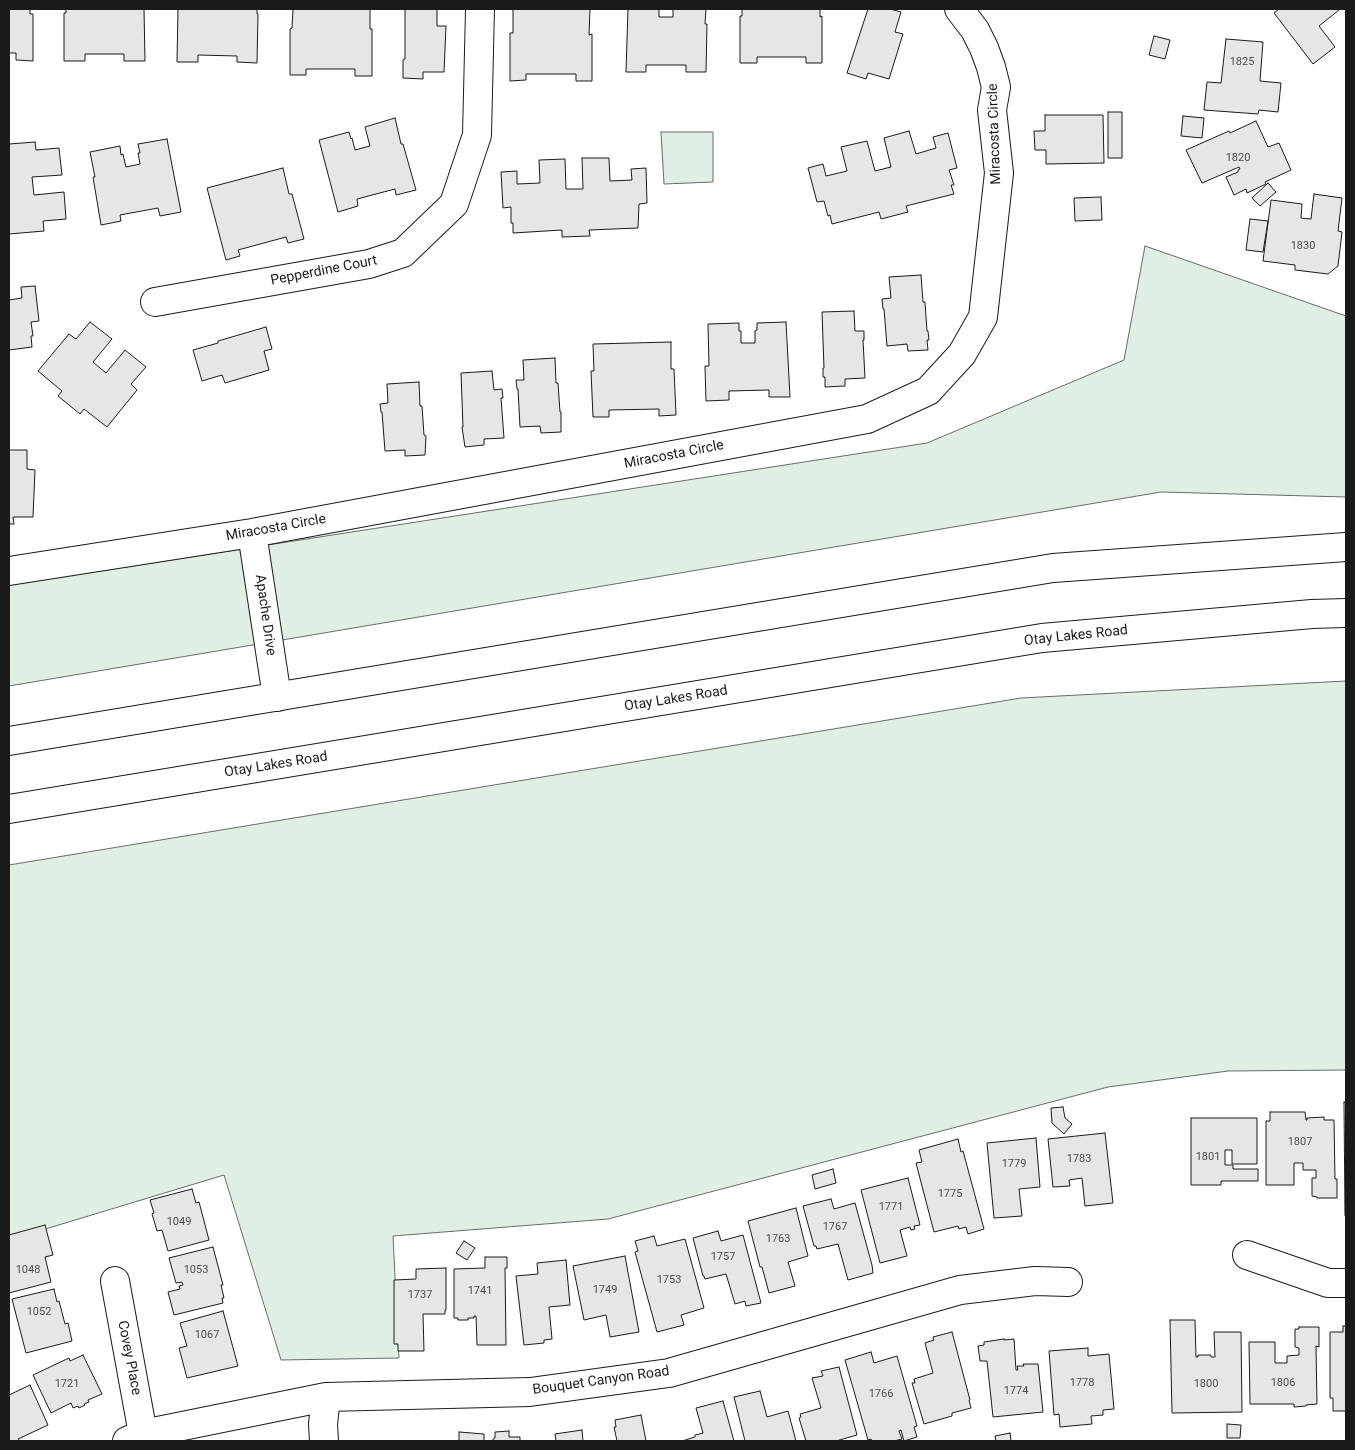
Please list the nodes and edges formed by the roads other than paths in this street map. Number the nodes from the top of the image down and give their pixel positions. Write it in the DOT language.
graph roads {
  1 [pos="480,9"];
  2 [pos="959,9"];
  3 [pos="155,302"];
  4 [pos="252,533"];
  5 [pos="1346,547"];
  6 [pos="9,571"];
  7 [pos="1346,614"];
  8 [pos="277,697"];
  9 [pos="9,741"];
  10 [pos="9,810"];
  11 [pos="1247,1254"];
  12 [pos="115,1281"];
  13 [pos="1068,1282"];
  14 [pos="1346,1283"];
  15 [pos="326,1397"];
  16 [pos="135,1438"];
  17 [pos="324,1441"];
  1 -- 3 [label="street, Pepperdine Court"];
  2 -- 4 [label="street, Miracosta Circle"];
  4 -- 6 [label="street, Miracosta Circle"];
  4 -- 8 [label="street, Apache Drive"];
  5 -- 8 [label="street"];
  7 -- 10 [label="street, Otay Lakes Road"];
  8 -- 9 [label="street"];
  11 -- 14 [label="street"];
  12 -- 16 [label="street, Covey Place"];
  13 -- 15 [label="street, Bouquet Canyon Road"];
  15 -- 16 [label="street, Bouquet Canyon Road"];
  15 -- 17 [label="street"];
}
